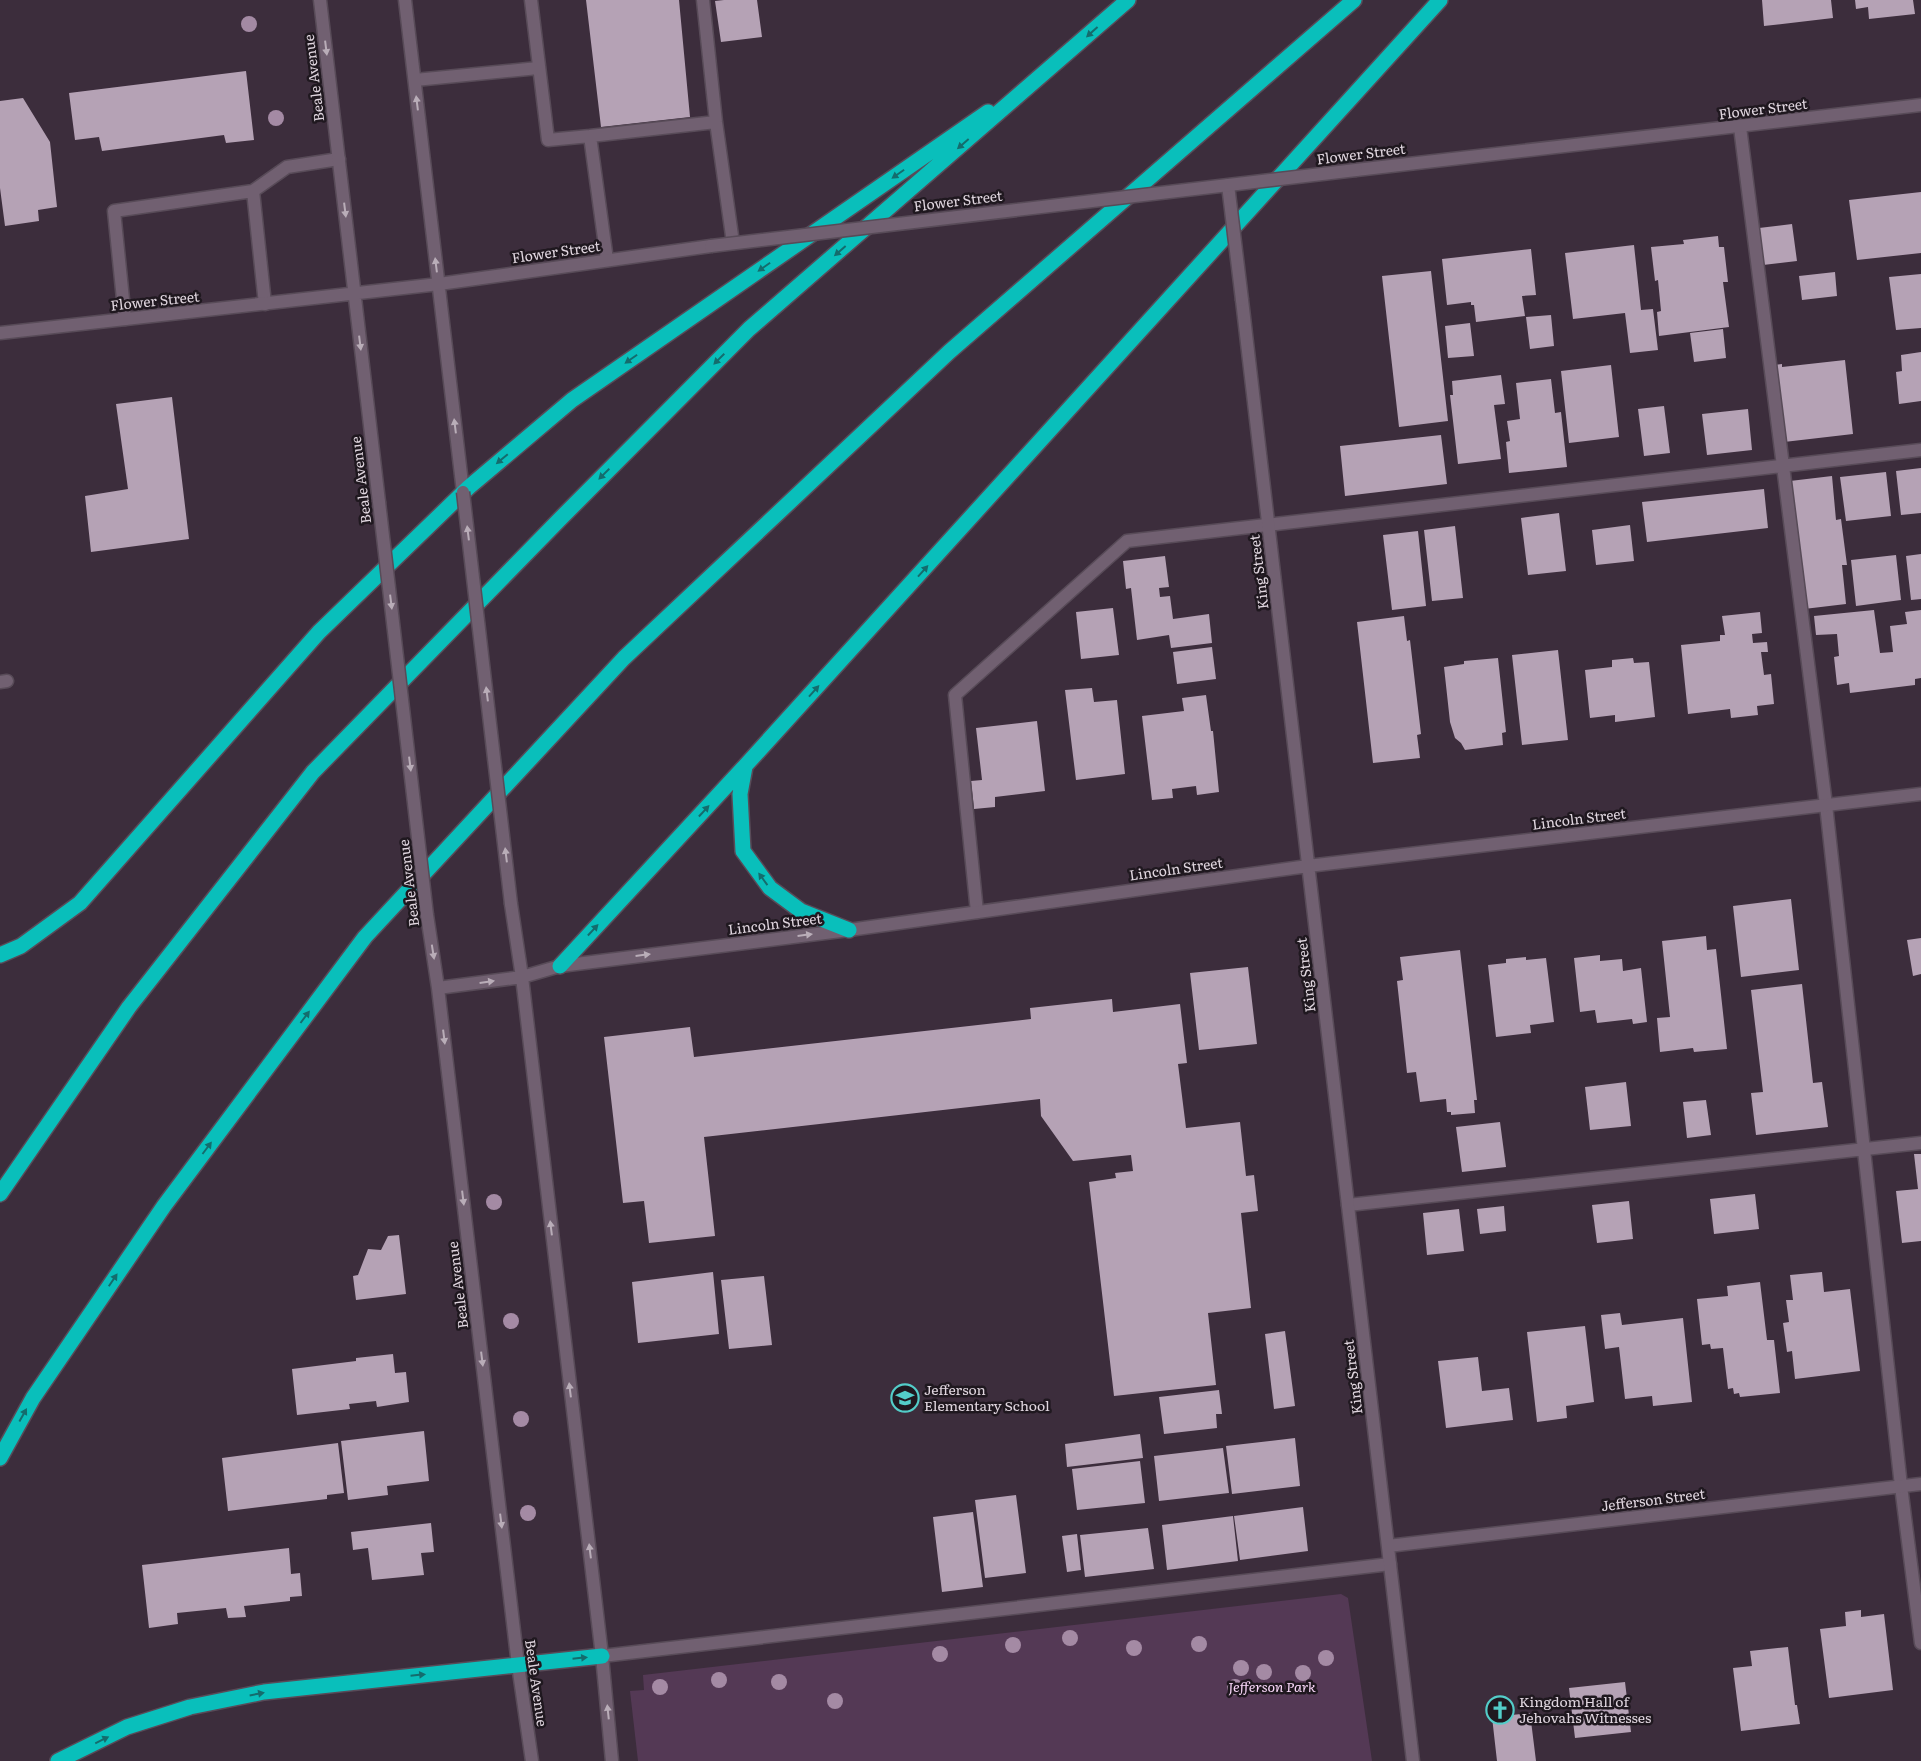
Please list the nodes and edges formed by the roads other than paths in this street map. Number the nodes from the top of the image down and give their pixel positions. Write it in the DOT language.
graph roads {
  1 [pos="320,0"];
  2 [pos="405,0"];
  3 [pos="531,0"];
  4 [pos="703,0"];
  5 [pos="1128,0"];
  6 [pos="1354,0"];
  7 [pos="1440,0"];
  8 [pos="1053,67"];
  9 [pos="538,68"];
  10 [pos="415,80"];
  11 [pos="1921,105"];
  12 [pos="716,122"];
  13 [pos="1740,126"];
  14 [pos="590,136"];
  15 [pos="339,159"];
  16 [pos="1228,185"];
  17 [pos="254,191"];
  18 [pos="733,243"];
  19 [pos="607,260"];
  20 [pos="438,284"];
  21 [pos="354,294"];
  22 [pos="265,304"];
  23 [pos="125,319"];
  24 [pos="0,333"];
  25 [pos="1921,450"];
  26 [pos="1784,465"];
  27 [pos="1268,524"];
  28 [pos="745,766"];
  29 [pos="1921,794"];
  30 [pos="1826,805"];
  31 [pos="1308,866"];
  32 [pos="977,912"];
  33 [pos="849,930"];
  34 [pos="0,955"];
  35 [pos="560,966"];
  36 [pos="522,977"];
  37 [pos="438,988"];
  38 [pos="1921,1143"];
  39 [pos="1864,1150"];
  40 [pos="0,1194"];
  41 [pos="1348,1205"];
  42 [pos="0,1458"];
  43 [pos="1921,1484"];
  44 [pos="1901,1486"];
  45 [pos="1388,1546"];
  46 [pos="1390,1564"];
  47 [pos="1921,1643"];
  48 [pos="602,1656"];
  49 [pos="518,1665"];
  50 [pos="58,1761"];
  51 [pos="532,1761"];
  52 [pos="612,1761"];
  53 [pos="1413,1761"];
  1 -- 15 [label="street, Beale Avenue, one-way"];
  2 -- 10 [label="street"];
  3 -- 9 [label="street"];
  4 -- 12 [label="street"];
  5 -- 8 [label="highway, one-way"];
  42 -- 6 [label="highway, one-way"];
  28 -- 7 [label="highway, one-way"];
  8 -- 34 [label="highway, one-way"];
  8 -- 40 [label="highway, one-way"];
  9 -- 10 [label="street"];
  9 -- 14 [label="street"];
  20 -- 10 [label="street, one-way"];
  11 -- 13 [label="street, Flower Street"];
  12 -- 14 [label="street"];
  12 -- 18 [label="street"];
  13 -- 16 [label="street, Flower Street, bridge"];
  13 -- 26 [label="street"];
  14 -- 19 [label="street"];
  15 -- 17 [label="street"];
  15 -- 21 [label="street, Beale Avenue, one-way"];
  16 -- 18 [label="street, Flower Street, bridge"];
  16 -- 27 [label="street, King Street, bridge"];
  17 -- 22 [label="street"];
  17 -- 23 [label="street"];
  18 -- 19 [label="street, Flower Street, bridge"];
  19 -- 20 [label="street, Flower Street"];
  20 -- 21 [label="street, Flower Street"];
  36 -- 20 [label="street, one-way, bridge"];
  21 -- 22 [label="street, Flower Street"];
  21 -- 37 [label="street, Beale Avenue, one-way, bridge"];
  22 -- 23 [label="street, Flower Street"];
  23 -- 24 [label="street, Flower Street"];
  25 -- 26 [label="street"];
  26 -- 27 [label="street"];
  26 -- 30 [label="street"];
  27 -- 31 [label="street, King Street"];
  27 -- 32 [label="street"];
  33 -- 28 [label="highway, one-way"];
  35 -- 28 [label="highway, one-way"];
  29 -- 30 [label="street, Lincoln Street"];
  30 -- 31 [label="street, Lincoln Street"];
  30 -- 39 [label="street"];
  31 -- 32 [label="street, Lincoln Street"];
  31 -- 41 [label="street, King Street"];
  32 -- 33 [label="street, Lincoln Street"];
  35 -- 33 [label="street, Lincoln Street, one-way"];
  35 -- 36 [label="street, Lincoln Street"];
  37 -- 36 [label="street, Lincoln Street, one-way"];
  48 -- 36 [label="street, one-way"];
  37 -- 49 [label="street, Beale Avenue, one-way"];
  38 -- 39 [label="street"];
  39 -- 41 [label="street"];
  39 -- 44 [label="street"];
  41 -- 45 [label="street, King Street"];
  43 -- 44 [label="street, Jefferson Street"];
  44 -- 45 [label="street, Jefferson Street"];
  44 -- 47 [label="street"];
  45 -- 46 [label="street, King Street"];
  46 -- 48 [label="street"];
  46 -- 53 [label="street, King Street"];
  49 -- 48 [label="highway, one-way"];
  52 -- 48 [label="street, one-way"];
  50 -- 49 [label="highway, one-way"];
  49 -- 51 [label="street, Beale Avenue"];
}
